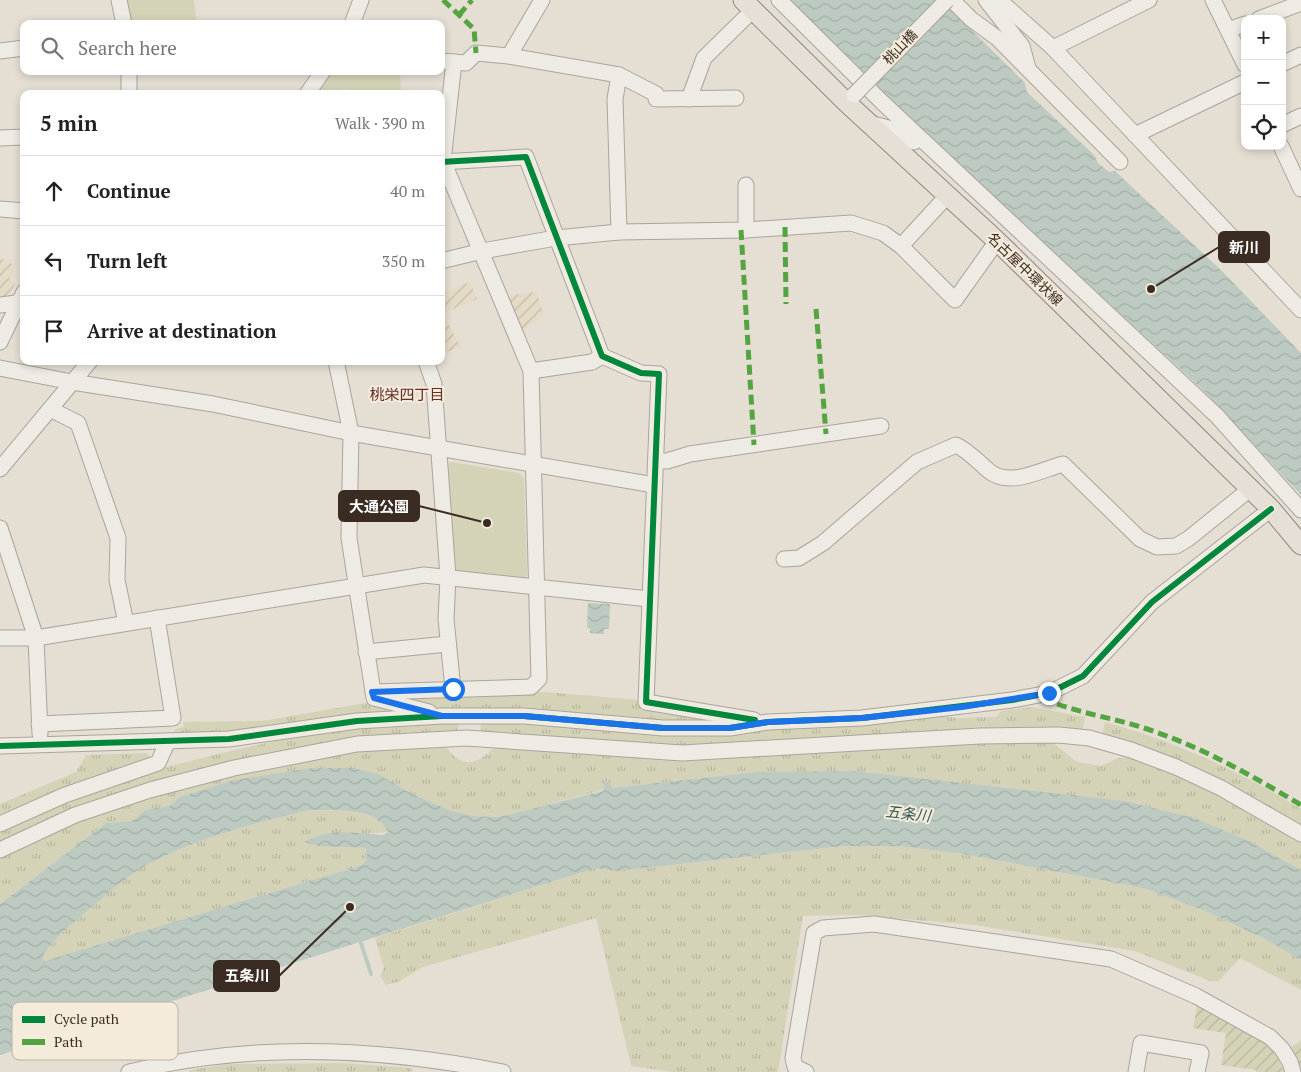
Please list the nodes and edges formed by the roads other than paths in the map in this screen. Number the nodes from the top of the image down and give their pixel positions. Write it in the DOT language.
graph roads {
  1 [pos="119,0"];
  2 [pos="361,0"];
  3 [pos="542,0"];
  4 [pos="779,0"];
  5 [pos="947,0"];
  6 [pos="952,0"];
  7 [pos="986,0"];
  8 [pos="1000,0"];
  9 [pos="1149,0"];
  10 [pos="1213,0"];
  11 [pos="1301,3"];
  12 [pos="748,5"];
  13 [pos="1270,15"];
  14 [pos="123,20"];
  15 [pos="354,20"];
  16 [pos="1241,25"];
  17 [pos="1228,30"];
  18 [pos="20,48"];
  19 [pos="1053,48"];
  20 [pos="0,51"];
  21 [pos="1301,55"];
  22 [pos="509,56"];
  23 [pos="1243,60"];
  24 [pos="447,62"];
  25 [pos="1286,62"];
  26 [pos="1029,70"];
  27 [pos="129,75"];
  28 [pos="321,75"];
  29 [pos="619,75"];
  30 [pos="1241,84"];
  31 [pos="129,90"];
  32 [pos="310,90"];
  33 [pos="736,98"];
  34 [pos="689,99"];
  35 [pos="850,99"];
  36 [pos="445,104"];
  37 [pos="1301,116"];
  38 [pos="868,122"];
  39 [pos="1286,123"];
  40 [pos="1135,135"];
  41 [pos="20,137"];
  42 [pos="0,138"];
  43 [pos="1283,150"];
  44 [pos="942,159"];
  45 [pos="445,162"];
  46 [pos="1120,162"];
  47 [pos="445,169"];
  48 [pos="746,185"];
  49 [pos="1301,189"];
  50 [pos="947,196"];
  51 [pos="0,209"];
  52 [pos="20,210"];
  53 [pos="746,230"];
  54 [pos="619,232"];
  55 [pos="556,238"];
  56 [pos="996,241"];
  57 [pos="901,246"];
  58 [pos="482,251"];
  59 [pos="445,260"];
  60 [pos="20,300"];
  61 [pos="20,303"];
  62 [pos="0,306"];
  63 [pos="1301,310"];
  64 [pos="0,342"];
  65 [pos="602,356"];
  66 [pos="87,365"];
  67 [pos="337,365"];
  68 [pos="427,365"];
  69 [pos="0,368"];
  70 [pos="531,371"];
  71 [pos="72,382"];
  72 [pos="50,409"];
  73 [pos="881,426"];
  74 [pos="351,433"];
  75 [pos="437,449"];
  76 [pos="657,461"];
  77 [pos="533,466"];
  78 [pos="0,469"];
  79 [pos="654,486"];
  80 [pos="1250,489"];
  81 [pos="1270,509"];
  82 [pos="1301,510"];
  83 [pos="0,528"];
  84 [pos="1301,545"];
  85 [pos="784,559"];
  86 [pos="448,578"];
  87 [pos="356,587"];
  88 [pos="537,588"];
  89 [pos="649,599"];
  90 [pos="157,618"];
  91 [pos="126,623"];
  92 [pos="0,638"];
  93 [pos="36,638"];
  94 [pos="448,644"];
  95 [pos="366,652"];
  96 [pos="453,689"];
  97 [pos="372,692"];
  98 [pos="442,716"];
  99 [pos="768,722"];
  100 [pos="39,724"];
  101 [pos="168,742"];
  102 [pos="40,743"];
  103 [pos="0,746"];
  104 [pos="0,824"];
  105 [pos="1301,834"];
  106 [pos="0,850"];
  107 [pos="460,1070"];
  108 [pos="129,1072"];
  109 [pos="503,1072"];
  110 [pos="806,1072"];
  111 [pos="1136,1072"];
  112 [pos="1197,1072"];
  113 [pos="1293,1072"];
  1 -- 14 [label="street"];
  2 -- 15 [label="street"];
  3 -- 22 [label="street"];
  4 -- 44 [label="street"];
  5 -- 35 [label="street, 桃山橋, bridge"];
  6 -- 26 [label="street"];
  7 -- 26 [label="street"];
  8 -- 19 [label="street"];
  9 -- 19 [label="street"];
  10 -- 17 [label="street"];
  11 -- 13 [label="street"];
  12 -- 34 [label="street"];
  12 -- 35 [label="main road, 名古屋中環状線"];
  16 -- 17 [label="street"];
  17 -- 23 [label="street"];
  18 -- 20 [label="street"];
  19 -- 40 [label="street"];
  21 -- 25 [label="street"];
  22 -- 24 [label="street"];
  22 -- 29 [label="street"];
  24 -- 36 [label="street"];
  26 -- 46 [label="street"];
  27 -- 31 [label="street"];
  28 -- 32 [label="street"];
  29 -- 34 [label="street"];
  29 -- 54 [label="street"];
  30 -- 40 [label="street"];
  33 -- 34 [label="street"];
  35 -- 38 [label="main road, 名古屋中環状線"];
  37 -- 39 [label="street"];
  38 -- 44 [label="street"];
  38 -- 50 [label="main road, 名古屋中環状線"];
  40 -- 63 [label="street"];
  41 -- 42 [label="street"];
  43 -- 49 [label="street"];
  44 -- 82 [label="street"];
  45 -- 55 [label="street"];
  47 -- 58 [label="street"];
  48 -- 53 [label="street"];
  50 -- 56 [label="main road, 名古屋中環状線"];
  50 -- 57 [label="street"];
  51 -- 52 [label="street"];
  53 -- 54 [label="street"];
  53 -- 57 [label="street"];
  54 -- 55 [label="street"];
  55 -- 58 [label="street"];
  55 -- 65 [label="street"];
  56 -- 57 [label="street"];
  56 -- 80 [label="main road, 名古屋中環状線"];
  58 -- 59 [label="street"];
  58 -- 70 [label="street"];
  60 -- 62 [label="street"];
  61 -- 64 [label="street"];
  65 -- 70 [label="street"];
  65 -- 76 [label="street"];
  66 -- 71 [label="street"];
  67 -- 74 [label="street"];
  68 -- 75 [label="street"];
  69 -- 71 [label="street"];
  70 -- 77 [label="street"];
  71 -- 72 [label="street"];
  71 -- 74 [label="street"];
  72 -- 78 [label="street"];
  72 -- 91 [label="street"];
  73 -- 76 [label="street"];
  74 -- 75 [label="street"];
  74 -- 87 [label="street"];
  75 -- 77 [label="street"];
  75 -- 86 [label="street"];
  76 -- 79 [label="street"];
  77 -- 79 [label="street"];
  77 -- 88 [label="street"];
  79 -- 89 [label="street"];
  80 -- 81 [label="main road, 名古屋中環状線"];
  80 -- 85 [label="street"];
  81 -- 84 [label="main road, 名古屋中環状線"];
  81 -- 99 [label="street"];
  83 -- 93 [label="street"];
  86 -- 87 [label="street"];
  86 -- 88 [label="street"];
  86 -- 94 [label="street"];
  87 -- 90 [label="street"];
  87 -- 95 [label="street"];
  88 -- 89 [label="street"];
  88 -- 96 [label="street"];
  89 -- 99 [label="street"];
  90 -- 91 [label="street"];
  90 -- 100 [label="street"];
  91 -- 93 [label="street"];
  92 -- 93 [label="street"];
  93 -- 100 [label="street"];
  94 -- 95 [label="street"];
  94 -- 96 [label="street"];
  95 -- 97 [label="street"];
  96 -- 97 [label="street"];
  97 -- 98 [label="street"];
  98 -- 99 [label="street"];
  98 -- 101 [label="street"];
  100 -- 102 [label="street"];
  101 -- 102 [label="street"];
  101 -- 104 [label="street"];
  102 -- 103 [label="street"];
  105 -- 106 [label="street"];
  107 -- 108 [label="street"];
  107 -- 109 [label="street"];
  110 -- 113 [label="street"];
  111 -- 112 [label="street"];
}
